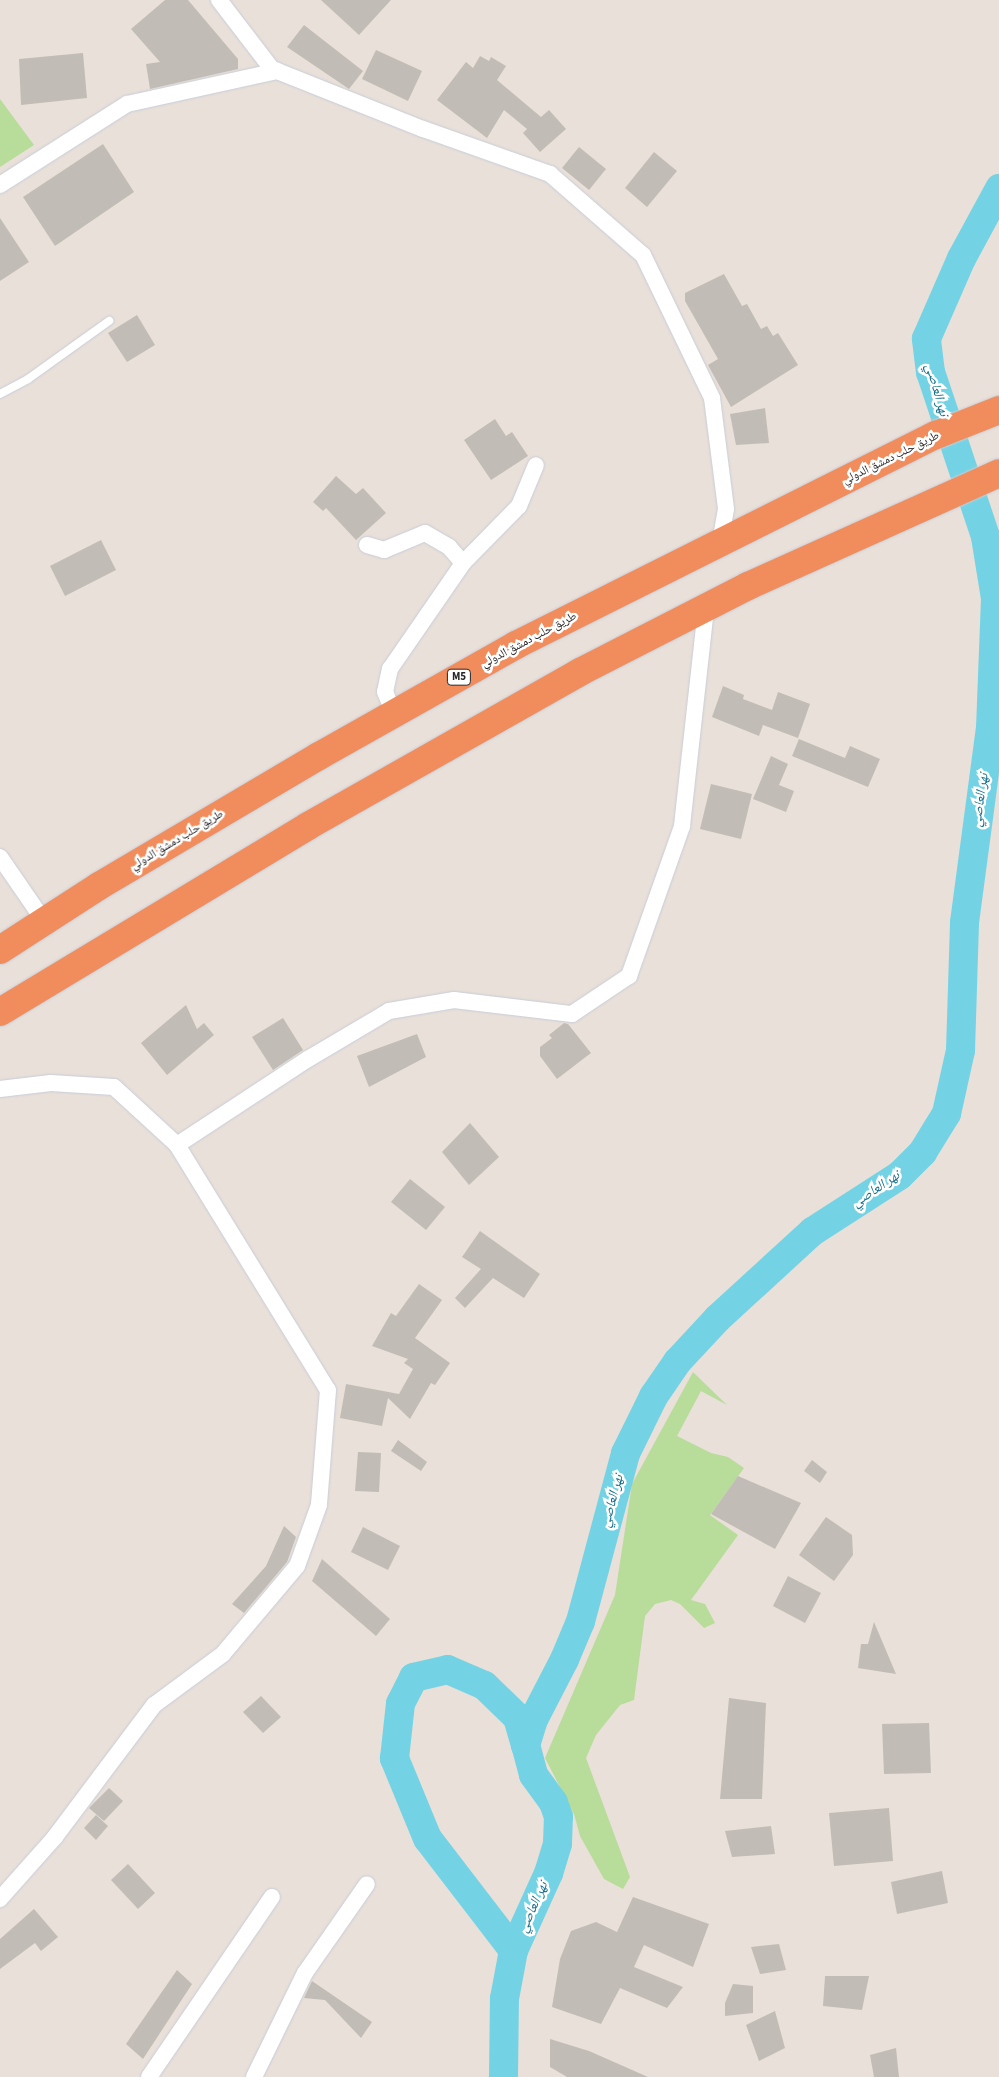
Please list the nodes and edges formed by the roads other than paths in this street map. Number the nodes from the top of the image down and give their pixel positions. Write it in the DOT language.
graph roads {
  1 [pos="219,0"];
  2 [pos="277,71"];
  3 [pos="0,185"];
  4 [pos="109,321"];
  5 [pos="0,394"];
  6 [pos="999,410"];
  7 [pos="536,465"];
  8 [pos="999,473"];
  9 [pos="720,543"];
  10 [pos="367,545"];
  11 [pos="463,563"];
  12 [pos="706,607"];
  13 [pos="394,714"];
  14 [pos="0,857"];
  15 [pos="44,921"];
  16 [pos="0,950"];
  17 [pos="0,1012"];
  18 [pos="0,1089"];
  19 [pos="177,1145"];
  20 [pos="366,1884"];
  21 [pos="272,1898"];
  22 [pos="0,1899"];
  23 [pos="150,2077"];
  24 [pos="254,2077"];
  1 -- 2 [label="street"];
  2 -- 3 [label="street"];
  2 -- 9 [label="street"];
  4 -- 5 [label="lane"];
  6 -- 9 [label="highway, طريق حلب دمشق الدولي / M5"];
  7 -- 11 [label="street"];
  8 -- 12 [label="highway"];
  9 -- 13 [label="highway, طريق حلب دمشق الدولي / M5"];
  10 -- 11 [label="street"];
  11 -- 13 [label="street"];
  12 -- 17 [label="highway"];
  12 -- 19 [label="street"];
  13 -- 15 [label="highway, طريق حلب دمشق الدولي / M5"];
  14 -- 15 [label="street"];
  15 -- 16 [label="highway, طريق حلب دمشق الدولي / M5"];
  18 -- 19 [label="street"];
  19 -- 22 [label="street"];
  20 -- 24 [label="street"];
  21 -- 23 [label="street"];
}
